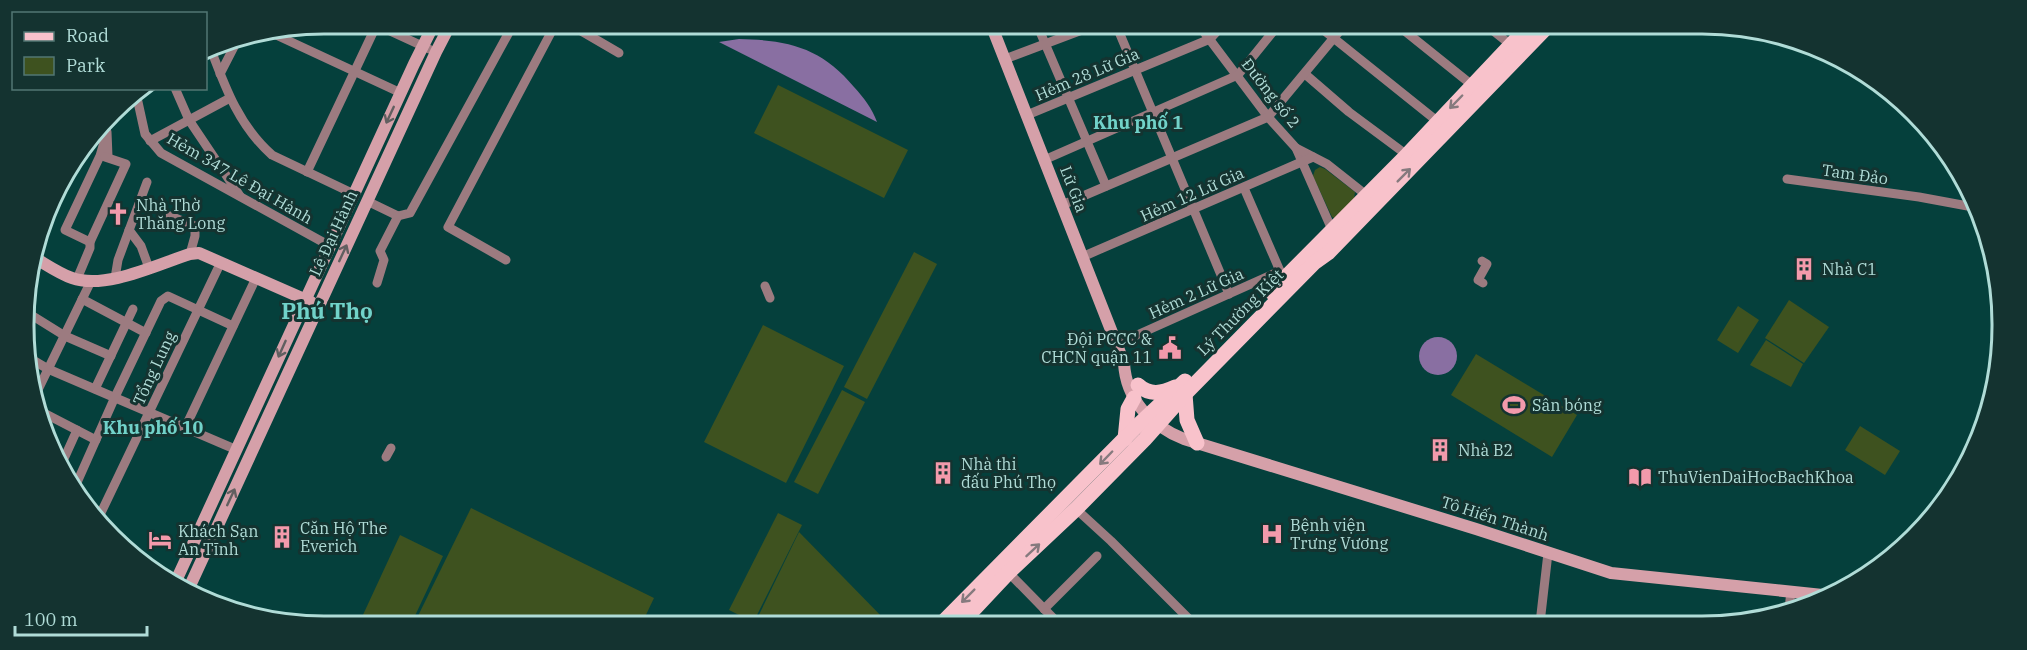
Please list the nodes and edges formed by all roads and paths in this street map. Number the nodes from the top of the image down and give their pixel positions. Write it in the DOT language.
graph roads {
  1 [pos="372,34"];
  2 [pos="398,34"];
  3 [pos="429,34"];
  4 [pos="444,34"];
  5 [pos="508,34"];
  6 [pos="550,34"];
  7 [pos="586,34"];
  8 [pos="995,34"];
  9 [pos="1041,34"];
  10 [pos="1071,34"];
  11 [pos="1120,34"];
  12 [pos="1206,34"];
  13 [pos="1215,34"];
  14 [pos="1271,34"];
  15 [pos="1329,34"];
  16 [pos="1337,34"];
  17 [pos="1408,34"];
  18 [pos="1497,34"];
  19 [pos="1518,34"];
  20 [pos="1540,34"];
  21 [pos="282,38"];
  22 [pos="1334,38"];
  23 [pos="1210,39"];
  24 [pos="1045,44"];
  25 [pos="1511,45"];
  26 [pos="423,46"];
  27 [pos="233,50"];
  28 [pos="435,51"];
  29 [pos="619,53"];
  30 [pos="214,57"];
  31 [pos="1005,59"];
  32 [pos="1136,70"];
  33 [pos="354,71"];
  34 [pos="220,74"];
  35 [pos="1305,74"];
  36 [pos="1238,75"];
  37 [pos="1472,85"];
  38 [pos="176,90"];
  39 [pos="401,93"];
  40 [pos="230,98"];
  41 [pos="1068,99"];
  42 [pos="138,103"];
  43 [pos="1153,112"];
  44 [pos="1027,115"];
  45 [pos="1268,117"];
  46 [pos="189,120"];
  47 [pos="1437,121"];
  48 [pos="107,133"];
  49 [pos="150,141"];
  50 [pos="1088,141"];
  51 [pos="1296,148"];
  52 [pos="1407,155"];
  53 [pos="104,156"];
  54 [pos="1313,157"];
  55 [pos="1173,158"];
  56 [pos="1044,160"];
  57 [pos="1302,162"];
  58 [pos="308,172"];
  59 [pos="1787,179"];
  60 [pos="147,182"];
  61 [pos="1106,186"];
  62 [pos="1244,188"];
  63 [pos="354,194"];
  64 [pos="241,198"];
  65 [pos="1372,200"];
  66 [pos="367,201"];
  67 [pos="1062,205"];
  68 [pos="1967,206"];
  69 [pos="1193,210"];
  70 [pos="170,216"];
  71 [pos="398,216"];
  72 [pos="129,230"];
  73 [pos="1335,237"];
  74 [pos="90,242"];
  75 [pos="330,246"];
  76 [pos="190,254"];
  77 [pos="1082,257"];
  78 [pos="506,260"];
  79 [pos="41,261"];
  80 [pos="1482,261"];
  81 [pos="221,262"];
  82 [pos="148,268"];
  83 [pos="1283,274"];
  84 [pos="115,278"];
  85 [pos="256,278"];
  86 [pos="76,279"];
  87 [pos="91,281"];
  88 [pos="377,283"];
  89 [pos="1483,283"];
  90 [pos="765,286"];
  91 [pos="1229,294"];
  92 [pos="770,298"];
  93 [pos="82,299"];
  94 [pos="305,299"];
  95 [pos="317,305"];
  96 [pos="133,309"];
  97 [pos="197,310"];
  98 [pos="34,317"];
  99 [pos="127,322"];
  100 [pos="233,326"];
  101 [pos="146,333"];
  102 [pos="65,336"];
  103 [pos="1117,344"];
  104 [pos="111,356"];
  105 [pos="37,362"];
  106 [pos="48,369"];
  107 [pos="41,384"];
  108 [pos="1185,387"];
  109 [pos="95,389"];
  110 [pos="115,397"];
  111 [pos="1144,407"];
  112 [pos="150,412"];
  113 [pos="49,416"];
  114 [pos="185,428"];
  115 [pos="77,430"];
  116 [pos="1125,439"];
  117 [pos="96,440"];
  118 [pos="1197,443"];
  119 [pos="391,448"];
  120 [pos="237,450"];
  121 [pos="65,455"];
  122 [pos="386,458"];
  123 [pos="79,479"];
  124 [pos="1076,509"];
  125 [pos="102,511"];
  126 [pos="1548,553"];
  127 [pos="1097,556"];
  128 [pos="1004,569"];
  129 [pos="179,576"];
  130 [pos="191,583"];
  131 [pos="1791,591"];
  132 [pos="1812,594"];
  133 [pos="1790,602"];
  134 [pos="1044,609"];
  135 [pos="950,616"];
  136 [pos="967,616"];
  137 [pos="1051,616"];
  138 [pos="1186,616"];
  139 [pos="1540,616"];
  1 -- 33 [label="street"];
  2 -- 26 [label="street"];
  3 -- 26 [label="main road, Lê Đại Hành"];
  4 -- 28 [label="main road, Lê Đại Hành"];
  5 -- 71 [label="street"];
  6 -- 78 [label="street"];
  7 -- 29 [label="street"];
  8 -- 31 [label="main road, Lữ Gia"];
  9 -- 24 [label="street"];
  10 -- 24 [label="street"];
  11 -- 32 [label="street"];
  12 -- 23 [label="street, Đường số 2"];
  13 -- 23 [label="street, Hẻm 28 Lữ Gia"];
  14 -- 36 [label="street"];
  15 -- 22 [label="street"];
  16 -- 22 [label="street"];
  17 -- 37 [label="street"];
  18 -- 25 [label="street"];
  19 -- 25 [label="main road, Lý Thường Kiệt"];
  65 -- 20 [label="main road, Lý Thường Kiệt, one-way"];
  21 -- 33 [label="street"];
  22 -- 35 [label="street"];
  22 -- 47 [label="street"];
  23 -- 32 [label="street, Hẻm 28 Lữ Gia"];
  23 -- 36 [label="street, Đường số 2"];
  24 -- 31 [label="street"];
  24 -- 41 [label="street"];
  25 -- 37 [label="main road, Lý Thường Kiệt"];
  26 -- 28 [label="street"];
  26 -- 39 [label="main road, Lê Đại Hành"];
  27 -- 34 [label="street"];
  28 -- 66 [label="main road, Lê Đại Hành"];
  30 -- 34 [label="street"];
  31 -- 44 [label="main road, Lữ Gia"];
  32 -- 41 [label="street, Hẻm 28 Lữ Gia"];
  32 -- 43 [label="street"];
  33 -- 39 [label="street"];
  33 -- 58 [label="street"];
  34 -- 40 [label="street"];
  35 -- 45 [label="street"];
  35 -- 52 [label="street"];
  36 -- 43 [label="street"];
  36 -- 45 [label="street, Đường số 2"];
  37 -- 47 [label="main road, Lý Thường Kiệt, one-way"];
  38 -- 46 [label="street"];
  39 -- 63 [label="main road, Lê Đại Hành, one-way"];
  40 -- 46 [label="street"];
  40 -- 58 [label="street"];
  41 -- 44 [label="street, Hẻm 28 Lữ Gia"];
  41 -- 50 [label="street"];
  42 -- 49 [label="street, Hẻm 347 Lê Đại Hành"];
  43 -- 50 [label="street"];
  43 -- 55 [label="street"];
  44 -- 56 [label="main road, Lữ Gia"];
  45 -- 51 [label="street, Đường số 2"];
  45 -- 55 [label="street"];
  46 -- 49 [label="street"];
  46 -- 64 [label="street"];
  47 -- 52 [label="main road, Lý Thường Kiệt"];
  48 -- 53 [label="street"];
  49 -- 64 [label="street, Hẻm 347 Lê Đại Hành"];
  50 -- 56 [label="street"];
  50 -- 61 [label="street"];
  51 -- 54 [label="street, Đường số 2"];
  51 -- 57 [label="street, Đường số 2"];
  52 -- 65 [label="main road, Lý Thường Kiệt"];
  53 -- 74 [label="street"];
  53 -- 74 [label="street"];
  54 -- 57 [label="street, Hẻm 12 Lữ Gia"];
  54 -- 65 [label="street, Đường số 2"];
  55 -- 61 [label="street"];
  55 -- 69 [label="street"];
  56 -- 67 [label="main road, Lữ Gia"];
  57 -- 62 [label="street, Hẻm 12 Lữ Gia"];
  57 -- 73 [label="street, Đường số 2"];
  58 -- 63 [label="street"];
  59 -- 68 [label="street, Tam Đảo"];
  60 -- 72 [label="street"];
  61 -- 67 [label="street"];
  62 -- 69 [label="street, Hẻm 12 Lữ Gia"];
  62 -- 83 [label="street"];
  63 -- 66 [label="main road"];
  63 -- 75 [label="main road, Lê Đại Hành"];
  64 -- 75 [label="street, Hẻm 347 Lê Đại Hành"];
  65 -- 73 [label="main road, Lý Thường Kiệt"];
  66 -- 71 [label="street"];
  95 -- 66 [label="main road, Lê Đại Hành, one-way"];
  67 -- 77 [label="main road, Lữ Gia"];
  69 -- 77 [label="street, Hẻm 12 Lữ Gia"];
  69 -- 91 [label="street"];
  70 -- 76 [label="street"];
  71 -- 88 [label="street"];
  72 -- 82 [label="street"];
  72 -- 84 [label="street"];
  73 -- 83 [label="main road, Lý Thường Kiệt"];
  73 -- 108 [label="main road, Lý Thường Kiệt"];
  74 -- 86 [label="street"];
  75 -- 94 [label="main road, Lê Đại Hành"];
  76 -- 81 [label="main road"];
  76 -- 82 [label="main road"];
  77 -- 103 [label="main road, Lữ Gia"];
  79 -- 86 [label="main road"];
  80 -- 89 [label="street"];
  81 -- 85 [label="main road"];
  81 -- 97 [label="street, Tổng Lung"];
  82 -- 84 [label="main road"];
  83 -- 91 [label="street, Hẻm 2 Lữ Gia"];
  83 -- 108 [label="main road, Lý Thường Kiệt"];
  84 -- 87 [label="main road"];
  85 -- 94 [label="main road"];
  85 -- 100 [label="street"];
  86 -- 87 [label="main road"];
  87 -- 93 [label="street"];
  90 -- 92 [label="street"];
  91 -- 103 [label="street, Hẻm 2 Lữ Gia"];
  93 -- 99 [label="street"];
  93 -- 102 [label="street"];
  94 -- 95 [label="main road"];
  94 -- 120 [label="main road, Lê Đại Hành, one-way"];
  130 -- 95 [label="main road, Lê Đại Hành, one-way"];
  96 -- 99 [label="street"];
  97 -- 100 [label="street"];
  97 -- 101 [label="street"];
  97 -- 112 [label="street, Tổng Lung"];
  98 -- 102 [label="street"];
  99 -- 101 [label="street"];
  99 -- 104 [label="street"];
  100 -- 114 [label="street"];
  101 -- 110 [label="street"];
  102 -- 104 [label="street"];
  102 -- 106 [label="street"];
  103 -- 111 [label="main road, Lữ Gia"];
  104 -- 109 [label="street"];
  105 -- 106 [label="street"];
  106 -- 107 [label="street"];
  106 -- 109 [label="street"];
  108 -- 111 [label="main road, Lý Thường Kiệt"];
  108 -- 111 [label="main road"];
  108 -- 118 [label="main road"];
  109 -- 110 [label="street"];
  110 -- 112 [label="street"];
  110 -- 117 [label="street"];
  111 -- 116 [label="main road, Lý Thường Kiệt"];
  111 -- 116 [label="main road"];
  111 -- 118 [label="main road, Tô Hiến Thành"];
  111 -- 124 [label="main road, Lý Thường Kiệt"];
  112 -- 114 [label="street"];
  112 -- 125 [label="street, Tổng Lung"];
  113 -- 115 [label="street"];
  114 -- 120 [label="street"];
  115 -- 117 [label="street"];
  115 -- 121 [label="street"];
  116 -- 128 [label="main road, Lý Thường Kiệt, one-way"];
  117 -- 123 [label="street"];
  118 -- 126 [label="main road, Tô Hiến Thành"];
  119 -- 122 [label="street"];
  120 -- 129 [label="main road, Lê Đại Hành"];
  128 -- 124 [label="main road, Lý Thường Kiệt, one-way"];
  124 -- 138 [label="street"];
  126 -- 131 [label="main road, Tô Hiến Thành"];
  126 -- 139 [label="street"];
  127 -- 134 [label="street"];
  128 -- 134 [label="street"];
  128 -- 135 [label="main road, Lý Thường Kiệt, one-way"];
  128 -- 136 [label="main road, Lý Thường Kiệt"];
  131 -- 132 [label="main road, Tô Hiến Thành"];
  131 -- 133 [label="street"];
  134 -- 137 [label="street"];
}
